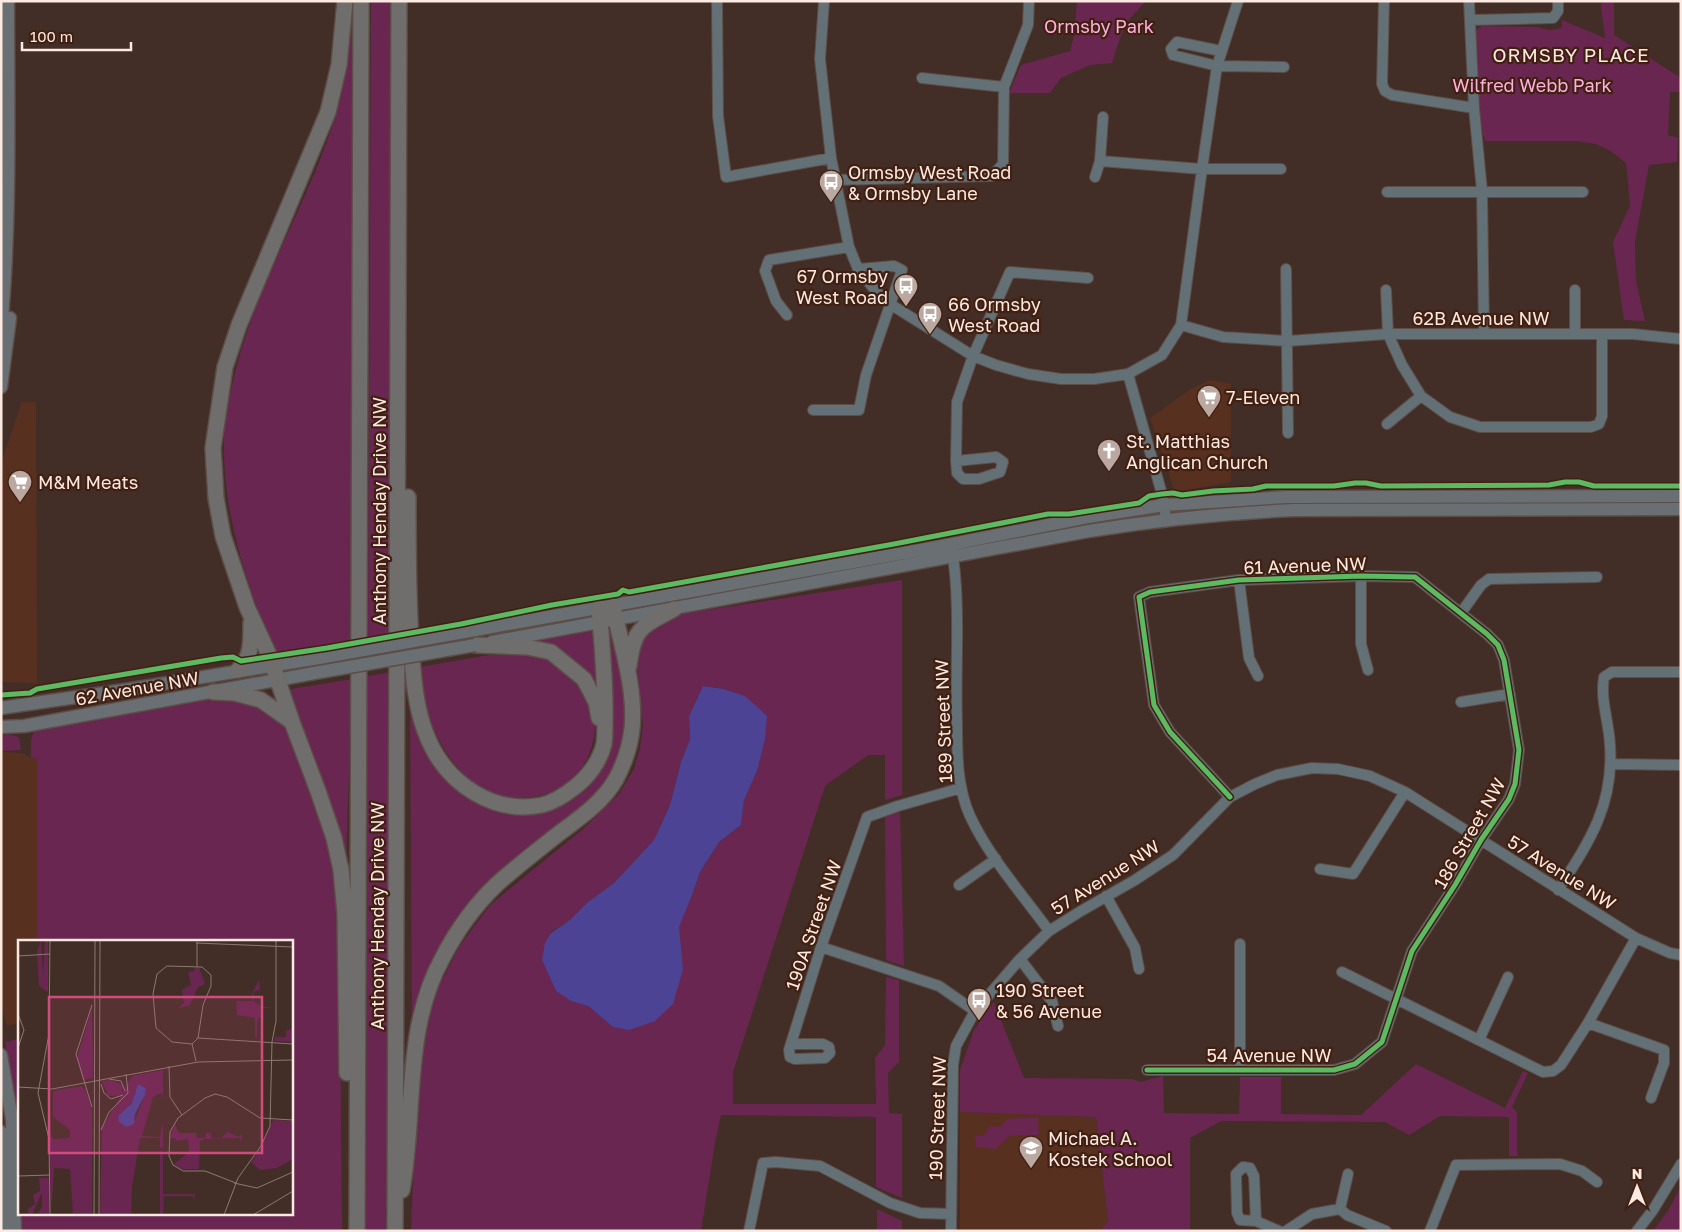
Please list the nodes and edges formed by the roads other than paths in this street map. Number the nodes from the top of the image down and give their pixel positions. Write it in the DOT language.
graph roads {
  1 [pos="8,1"];
  2 [pos="345,1"];
  3 [pos="361,1"];
  4 [pos="399,1"];
  5 [pos="717,1"];
  6 [pos="824,1"];
  7 [pos="1029,1"];
  8 [pos="1238,1"];
  9 [pos="1384,1"];
  10 [pos="1469,1"];
  11 [pos="1558,1"];
  12 [pos="1471,20"];
  13 [pos="1221,51"];
  14 [pos="1217,66"];
  15 [pos="1284,66"];
  16 [pos="922,78"];
  17 [pos="1004,87"];
  18 [pos="1474,108"];
  19 [pos="1103,116"];
  20 [pos="831,158"];
  21 [pos="1100,161"];
  22 [pos="1202,169"];
  23 [pos="1280,169"];
  24 [pos="1095,177"];
  25 [pos="835,180"];
  26 [pos="1482,191"];
  27 [pos="1387,192"];
  28 [pos="1583,192"];
  29 [pos="8,199"];
  30 [pos="849,247"];
  31 [pos="1286,268"];
  32 [pos="858,270"];
  33 [pos="1088,278"];
  34 [pos="1386,290"];
  35 [pos="1575,290"];
  36 [pos="890,304"];
  37 [pos="787,315"];
  38 [pos="1181,325"];
  39 [pos="1,329"];
  40 [pos="1388,334"];
  41 [pos="1484,334"];
  42 [pos="1575,334"];
  43 [pos="1602,334"];
  44 [pos="1681,339"];
  45 [pos="1288,341"];
  46 [pos="973,356"];
  47 [pos="1128,374"];
  48 [pos="1,387"];
  49 [pos="1420,396"];
  50 [pos="398,401"];
  51 [pos="813,410"];
  52 [pos="1387,424"];
  53 [pos="1288,433"];
  54 [pos="956,460"];
  55 [pos="1681,496"];
  56 [pos="1164,505"];
  57 [pos="1681,509"];
  58 [pos="1166,519"];
  59 [pos="952,551"];
  60 [pos="1361,576"];
  61 [pos="1597,577"];
  62 [pos="1238,580"];
  63 [pos="674,609"];
  64 [pos="1461,613"];
  65 [pos="607,614"];
  66 [pos="251,619"];
  67 [pos="475,638"];
  68 [pos="238,670"];
  69 [pos="1368,670"];
  70 [pos="1681,672"];
  71 [pos="276,673"];
  72 [pos="628,675"];
  73 [pos="1258,676"];
  74 [pos="213,692"];
  75 [pos="1510,694"];
  76 [pos="1461,702"];
  77 [pos="1,708"];
  78 [pos="292,722"];
  79 [pos="1,727"];
  80 [pos="604,744"];
  81 [pos="1611,764"];
  82 [pos="1681,765"];
  83 [pos="960,788"];
  84 [pos="1405,792"];
  85 [pos="1230,797"];
  86 [pos="1481,840"];
  87 [pos="996,859"];
  88 [pos="1320,869"];
  89 [pos="959,885"];
  90 [pos="1558,890"];
  91 [pos="1106,896"];
  92 [pos="1049,931"];
  93 [pos="1636,938"];
  94 [pos="1240,944"];
  95 [pos="821,947"];
  96 [pos="1681,955"];
  97 [pos="1020,959"];
  98 [pos="1139,969"];
  99 [pos="1342,972"];
  100 [pos="1508,977"];
  101 [pos="1395,999"];
  102 [pos="975,1011"];
  103 [pos="1588,1023"];
  104 [pos="1058,1026"];
  105 [pos="1479,1040"];
  106 [pos="1382,1042"];
  107 [pos="792,1044"];
  108 [pos="1,1055"];
  109 [pos="1240,1069"];
  110 [pos="1147,1070"];
  111 [pos="1651,1098"];
  112 [pos="1,1132"];
  113 [pos="1681,1164"];
  114 [pos="1348,1174"];
  115 [pos="357,1176"];
  116 [pos="1597,1182"];
  117 [pos="1340,1209"];
  118 [pos="951,1214"];
  119 [pos="1256,1221"];
  120 [pos="6,1231"];
  121 [pos="15,1231"];
  122 [pos="357,1231"];
  123 [pos="395,1231"];
  124 [pos="748,1231"];
  125 [pos="951,1231"];
  126 [pos="1279,1231"];
  127 [pos="1286,1231"];
  128 [pos="1386,1231"];
  129 [pos="1430,1231"];
  130 [pos="1637,1231"];
  1 -- 29 [label="main road"];
  2 -- 66 [label="highway"];
  3 -- 115 [label="highway, Anthony Henday Drive NW"];
  4 -- 50 [label="highway, Anthony Henday Drive NW"];
  5 -- 20 [label="street"];
  6 -- 20 [label="street"];
  7 -- 17 [label="street"];
  8 -- 13 [label="street"];
  9 -- 18 [label="street"];
  10 -- 12 [label="street"];
  11 -- 12 [label="street"];
  12 -- 18 [label="street"];
  13 -- 14 [label="street"];
  13 -- 14 [label="street"];
  14 -- 15 [label="street"];
  14 -- 22 [label="street"];
  16 -- 17 [label="street"];
  17 -- 25 [label="street"];
  18 -- 26 [label="street"];
  19 -- 21 [label="street"];
  20 -- 25 [label="street"];
  21 -- 22 [label="street"];
  21 -- 24 [label="street"];
  22 -- 23 [label="street"];
  22 -- 38 [label="street"];
  25 -- 30 [label="street"];
  26 -- 27 [label="street"];
  26 -- 28 [label="street"];
  26 -- 41 [label="street"];
  29 -- 39 [label="main road"];
  29 -- 48 [label="main road"];
  30 -- 32 [label="street"];
  30 -- 37 [label="street"];
  31 -- 45 [label="street"];
  32 -- 36 [label="street"];
  32 -- 36 [label="street"];
  33 -- 46 [label="street"];
  34 -- 40 [label="street, 62B Avenue NW"];
  35 -- 42 [label="street, 62B Avenue NW"];
  36 -- 46 [label="street"];
  36 -- 51 [label="street"];
  38 -- 45 [label="street, 62B Avenue NW"];
  38 -- 47 [label="street"];
  40 -- 41 [label="street, 62B Avenue NW"];
  40 -- 45 [label="street, 62B Avenue NW"];
  40 -- 49 [label="street"];
  41 -- 42 [label="street, 62B Avenue NW"];
  42 -- 43 [label="street, 62B Avenue NW"];
  43 -- 44 [label="street, 62B Avenue NW"];
  43 -- 49 [label="street"];
  45 -- 53 [label="street"];
  46 -- 47 [label="street"];
  46 -- 54 [label="street"];
  47 -- 56 [label="street"];
  49 -- 52 [label="street"];
  50 -- 80 [label="highway"];
  50 -- 123 [label="highway, Anthony Henday Drive NW"];
  55 -- 56 [label="main road"];
  56 -- 58 [label="street"];
  56 -- 59 [label="main road"];
  57 -- 58 [label="main road"];
  58 -- 59 [label="main road"];
  59 -- 63 [label="main road"];
  59 -- 65 [label="main road"];
  59 -- 83 [label="street, 189 Street NW"];
  60 -- 62 [label="street, 61 Avenue NW"];
  60 -- 64 [label="street, 61 Avenue NW"];
  60 -- 69 [label="street, 61 Avenue NW"];
  61 -- 64 [label="street"];
  62 -- 73 [label="street"];
  62 -- 85 [label="street, 61 Avenue NW"];
  63 -- 65 [label="main road"];
  63 -- 72 [label="highway"];
  64 -- 75 [label="street, 186 Street NW"];
  65 -- 67 [label="main road"];
  65 -- 72 [label="highway"];
  65 -- 80 [label="highway"];
  66 -- 68 [label="highway"];
  66 -- 71 [label="highway"];
  67 -- 71 [label="main road, bridge"];
  67 -- 71 [label="main road, 62 Avenue NW, bridge"];
  67 -- 80 [label="highway"];
  68 -- 71 [label="main road, 62 Avenue NW"];
  68 -- 77 [label="main road, 62 Avenue NW"];
  70 -- 81 [label="street"];
  71 -- 74 [label="main road, 62 Avenue NW"];
  71 -- 78 [label="highway"];
  72 -- 123 [label="highway"];
  74 -- 78 [label="highway"];
  74 -- 79 [label="main road, 62 Avenue NW"];
  75 -- 76 [label="street"];
  75 -- 86 [label="street, 186 Street NW"];
  78 -- 115 [label="highway"];
  81 -- 82 [label="street"];
  81 -- 90 [label="street"];
  83 -- 87 [label="street, 189 Street NW"];
  83 -- 95 [label="street, 190A Street NW"];
  84 -- 85 [label="street, 57 Avenue NW"];
  84 -- 86 [label="street, 57 Avenue NW"];
  84 -- 88 [label="street"];
  85 -- 91 [label="street, 57 Avenue NW"];
  86 -- 90 [label="street, 57 Avenue NW"];
  86 -- 101 [label="street, 186 Street NW"];
  87 -- 89 [label="street"];
  87 -- 92 [label="street, 189 Street NW"];
  90 -- 93 [label="street, 57 Avenue NW"];
  91 -- 92 [label="street, 57 Avenue NW"];
  91 -- 98 [label="street"];
  92 -- 97 [label="street, 57 Avenue NW"];
  93 -- 96 [label="street, 57 Avenue NW"];
  93 -- 103 [label="street"];
  94 -- 109 [label="street"];
  95 -- 102 [label="street"];
  95 -- 107 [label="street, 190A Street NW"];
  97 -- 102 [label="street, 57 Avenue NW"];
  97 -- 104 [label="street"];
  99 -- 101 [label="street"];
  100 -- 105 [label="street"];
  101 -- 105 [label="street"];
  101 -- 106 [label="street, 186 Street NW"];
  102 -- 118 [label="street, 190 Street NW"];
  103 -- 105 [label="street"];
  103 -- 111 [label="street"];
  106 -- 109 [label="street, 54 Avenue NW"];
  108 -- 121 [label="main road"];
  109 -- 110 [label="street, 54 Avenue NW"];
  112 -- 120 [label="main road"];
  113 -- 130 [label="street"];
  114 -- 117 [label="street"];
  115 -- 122 [label="highway, Anthony Henday Drive NW"];
  116 -- 129 [label="street"];
  117 -- 127 [label="street"];
  117 -- 128 [label="street"];
  118 -- 124 [label="street"];
  118 -- 125 [label="street, 190 Street NW"];
  119 -- 119 [label="street"];
  119 -- 126 [label="street"];
}
